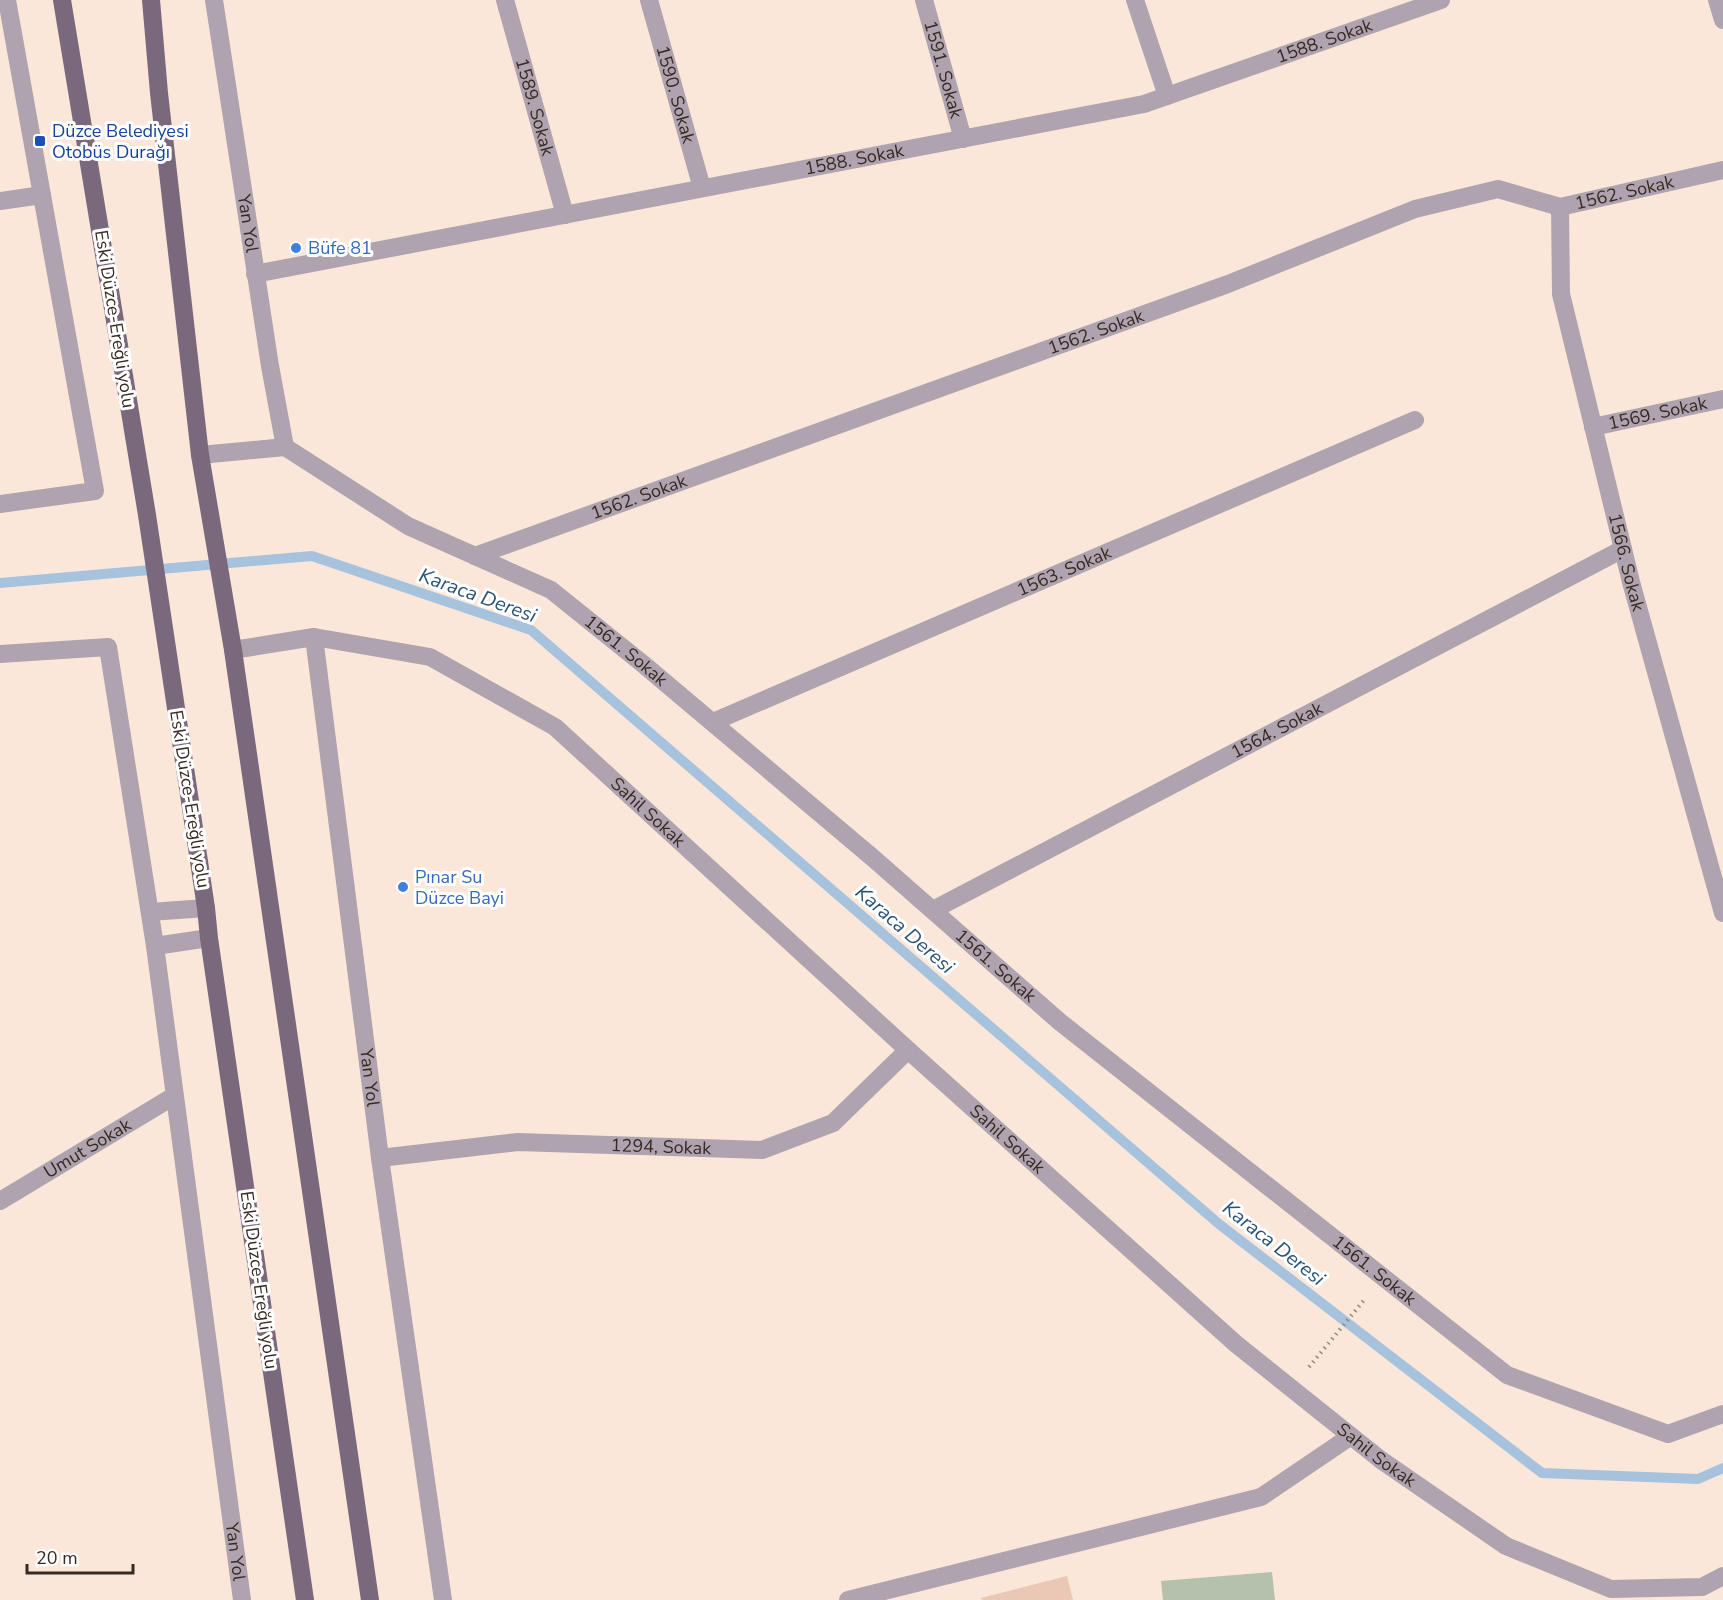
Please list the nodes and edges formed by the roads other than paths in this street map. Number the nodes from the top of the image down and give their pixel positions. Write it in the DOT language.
graph roads {
  1 [pos="7,0"];
  2 [pos="62,0"];
  3 [pos="151,0"];
  4 [pos="214,0"];
  5 [pos="505,0"];
  6 [pos="649,0"];
  7 [pos="924,0"];
  8 [pos="1135,0"];
  9 [pos="1441,0"];
  10 [pos="1717,0"];
  11 [pos="1400,7"];
  12 [pos="1723,20"];
  13 [pos="1167,96"];
  14 [pos="963,139"];
  15 [pos="1723,170"];
  16 [pos="702,188"];
  17 [pos="42,195"];
  18 [pos="0,201"];
  19 [pos="1560,207"];
  20 [pos="565,215"];
  21 [pos="255,274"];
  22 [pos="1723,399"];
  23 [pos="1415,420"];
  24 [pos="1593,427"];
  25 [pos="285,447"];
  26 [pos="200,455"];
  27 [pos="0,504"];
  28 [pos="1623,549"];
  29 [pos="475,556"];
  30 [pos="314,637"];
  31 [pos="233,650"];
  32 [pos="0,654"];
  33 [pos="713,722"];
  34 [pos="206,908"];
  35 [pos="933,910"];
  36 [pos="150,912"];
  37 [pos="1723,913"];
  38 [pos="209,938"];
  39 [pos="156,946"];
  40 [pos="908,1050"];
  41 [pos="174,1096"];
  42 [pos="380,1158"];
  43 [pos="0,1202"];
  44 [pos="1723,1414"];
  45 [pos="1351,1436"];
  46 [pos="1723,1576"];
  47 [pos="1611,1595"];
  48 [pos="242,1600"];
  49 [pos="305,1600"];
  50 [pos="370,1600"];
  51 [pos="443,1600"];
  52 [pos="848,1600"];
  1 -- 17 [label="street"];
  2 -- 34 [label="main road, Eski Düzce-Ereğli yolu"];
  3 -- 26 [label="main road"];
  4 -- 21 [label="street, Yan Yol"];
  5 -- 20 [label="street, 1589. Sokak"];
  6 -- 16 [label="street, 1590. Sokak"];
  7 -- 14 [label="street, 1591. Sokak"];
  8 -- 13 [label="street"];
  9 -- 11 [label="street, 1588. Sokak"];
  10 -- 12 [label="street"];
  11 -- 13 [label="street, 1588. Sokak"];
  13 -- 14 [label="street, 1588. Sokak"];
  14 -- 16 [label="street, 1588. Sokak"];
  15 -- 19 [label="street, 1562. Sokak"];
  16 -- 20 [label="street, 1588. Sokak"];
  17 -- 18 [label="street"];
  17 -- 27 [label="street"];
  19 -- 24 [label="street, 1566. Sokak"];
  19 -- 29 [label="street, 1562. Sokak"];
  20 -- 21 [label="street, 1588. Sokak"];
  21 -- 25 [label="street, Yan Yol"];
  22 -- 24 [label="street, 1569. Sokak"];
  23 -- 33 [label="street, 1563. Sokak"];
  24 -- 28 [label="street, 1566. Sokak"];
  25 -- 26 [label="street"];
  25 -- 29 [label="street, 1561. Sokak"];
  26 -- 31 [label="main road"];
  28 -- 35 [label="street, 1564. Sokak"];
  28 -- 37 [label="street, 1566. Sokak"];
  29 -- 33 [label="street, 1561. Sokak"];
  30 -- 31 [label="street"];
  30 -- 40 [label="street, Sahil Sokak"];
  30 -- 42 [label="street, Yan Yol"];
  31 -- 50 [label="main road"];
  32 -- 36 [label="street, Yan Yol"];
  33 -- 35 [label="street, 1561. Sokak"];
  34 -- 36 [label="street"];
  34 -- 38 [label="main road, Eski Düzce-Ereğli yolu"];
  35 -- 44 [label="street, 1561. Sokak"];
  36 -- 39 [label="street, Yan Yol"];
  38 -- 39 [label="street"];
  38 -- 49 [label="main road, Eski Düzce-Ereğli yolu"];
  39 -- 41 [label="street, Yan Yol"];
  40 -- 42 [label="street, 1294, Sokak"];
  40 -- 45 [label="street, Sahil Sokak"];
  41 -- 43 [label="street, Umut Sokak"];
  41 -- 48 [label="street, Yan Yol"];
  42 -- 51 [label="street, Yan Yol"];
  45 -- 47 [label="street, Sahil Sokak"];
  45 -- 52 [label="street"];
  46 -- 47 [label="street, Sahil Sokak"];
}
